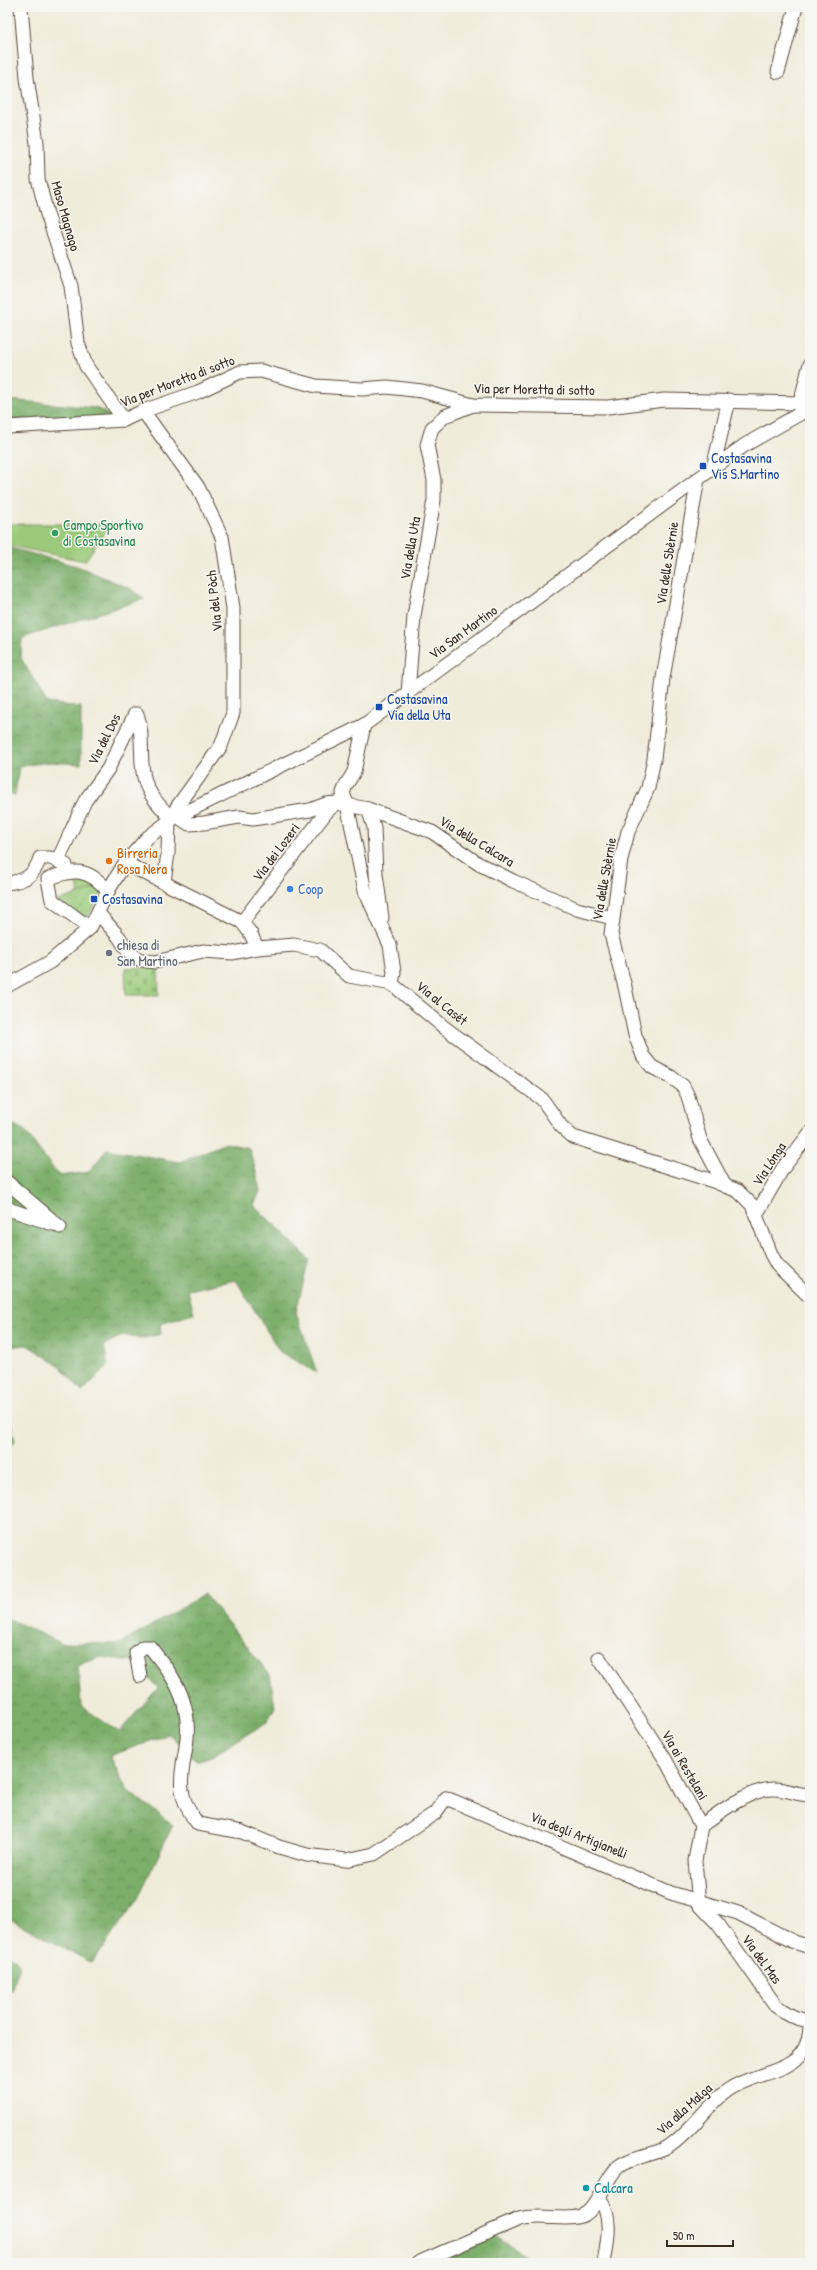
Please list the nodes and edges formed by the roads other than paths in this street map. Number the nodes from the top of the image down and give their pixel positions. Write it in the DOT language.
graph roads {
  1 [pos="21,7"];
  2 [pos="796,7"];
  3 [pos="778,72"];
  4 [pos="810,364"];
  5 [pos="438,396"];
  6 [pos="729,400"];
  7 [pos="473,405"];
  8 [pos="807,406"];
  9 [pos="143,411"];
  10 [pos="445,416"];
  11 [pos="124,420"];
  12 [pos="7,427"];
  13 [pos="713,468"];
  14 [pos="698,479"];
  15 [pos="408,692"];
  16 [pos="364,725"];
  17 [pos="342,804"];
  18 [pos="368,809"];
  19 [pos="172,818"];
  20 [pos="58,860"];
  21 [pos="126,863"];
  22 [pos="76,871"];
  23 [pos="164,882"];
  24 [pos="7,883"];
  25 [pos="108,891"];
  26 [pos="98,913"];
  27 [pos="612,918"];
  28 [pos="242,922"];
  29 [pos="90,928"];
  30 [pos="384,930"];
  31 [pos="257,948"];
  32 [pos="12,983"];
  33 [pos="392,984"];
  34 [pos="810,1133"];
  35 [pos="7,1182"];
  36 [pos="725,1186"];
  37 [pos="7,1207"];
  38 [pos="756,1215"];
  39 [pos="810,1297"];
  40 [pos="598,1658"];
  41 [pos="140,1676"];
  42 [pos="810,1795"];
  43 [pos="701,1826"];
  44 [pos="700,1901"];
  45 [pos="810,1946"];
  46 [pos="810,2020"];
  47 [pos="810,2026"];
  48 [pos="598,2197"];
  49 [pos="418,2263"];
  50 [pos="604,2263"];
  1 -- 11 [label="street, Maso Magnago"];
  2 -- 3 [label="street"];
  4 -- 8 [label="street"];
  5 -- 7 [label="street, Via per Moretta di sotto"];
  5 -- 9 [label="street, Via per Moretta di sotto"];
  5 -- 10 [label="street"];
  6 -- 7 [label="street, Via per Moretta di sotto"];
  6 -- 8 [label="street, Via per Moretta di sotto"];
  6 -- 13 [label="street"];
  7 -- 10 [label="street, Via della Uta"];
  8 -- 13 [label="street, Via San Martino"];
  9 -- 11 [label="street, Via per Moretta di sotto"];
  9 -- 19 [label="street, Via del Pòch"];
  10 -- 15 [label="street, Via della Uta"];
  11 -- 12 [label="street, Via per Moretta di sotto"];
  13 -- 14 [label="street, Via San Martino"];
  14 -- 15 [label="street, Via San Martino"];
  14 -- 27 [label="street, Via delle Sbèrnie"];
  15 -- 16 [label="street, Via San Martino"];
  16 -- 17 [label="street"];
  16 -- 19 [label="street, Via San Martino"];
  17 -- 18 [label="street, Via della Calcara"];
  17 -- 19 [label="street, Via della Calcara"];
  17 -- 28 [label="street, Via dei Lozeri"];
  17 -- 30 [label="street"];
  18 -- 27 [label="street, Via della Calcara"];
  18 -- 30 [label="street"];
  19 -- 20 [label="street, Via del Dos"];
  19 -- 21 [label="street, Via San Martino"];
  19 -- 23 [label="street"];
  20 -- 22 [label="street"];
  20 -- 24 [label="street"];
  21 -- 23 [label="street"];
  21 -- 25 [label="street, Via San Martino"];
  22 -- 25 [label="street"];
  22 -- 29 [label="street"];
  23 -- 28 [label="street"];
  25 -- 26 [label="street, Via San Martino"];
  26 -- 29 [label="street, Via San Martino"];
  26 -- 31 [label="street, Via al Casét"];
  27 -- 36 [label="street, Via delle Sbèrnie"];
  28 -- 31 [label="street"];
  29 -- 32 [label="street"];
  30 -- 33 [label="street"];
  31 -- 33 [label="street, Via al Casét"];
  33 -- 36 [label="street, Via al Casét"];
  34 -- 38 [label="street, Via Lónga"];
  35 -- 37 [label="street"];
  36 -- 38 [label="street, Via Lónga"];
  38 -- 39 [label="street, Via Lónga"];
  40 -- 43 [label="street, Via ai Restelani"];
  41 -- 44 [label="street, Via degli Artigianelli"];
  42 -- 43 [label="street"];
  43 -- 44 [label="street"];
  44 -- 45 [label="street, Via degli Artigianelli"];
  44 -- 46 [label="street, Via del Mas"];
  47 -- 48 [label="street, Via alla Malga"];
  48 -- 49 [label="street, Via alla Malga"];
  48 -- 50 [label="street"];
}
